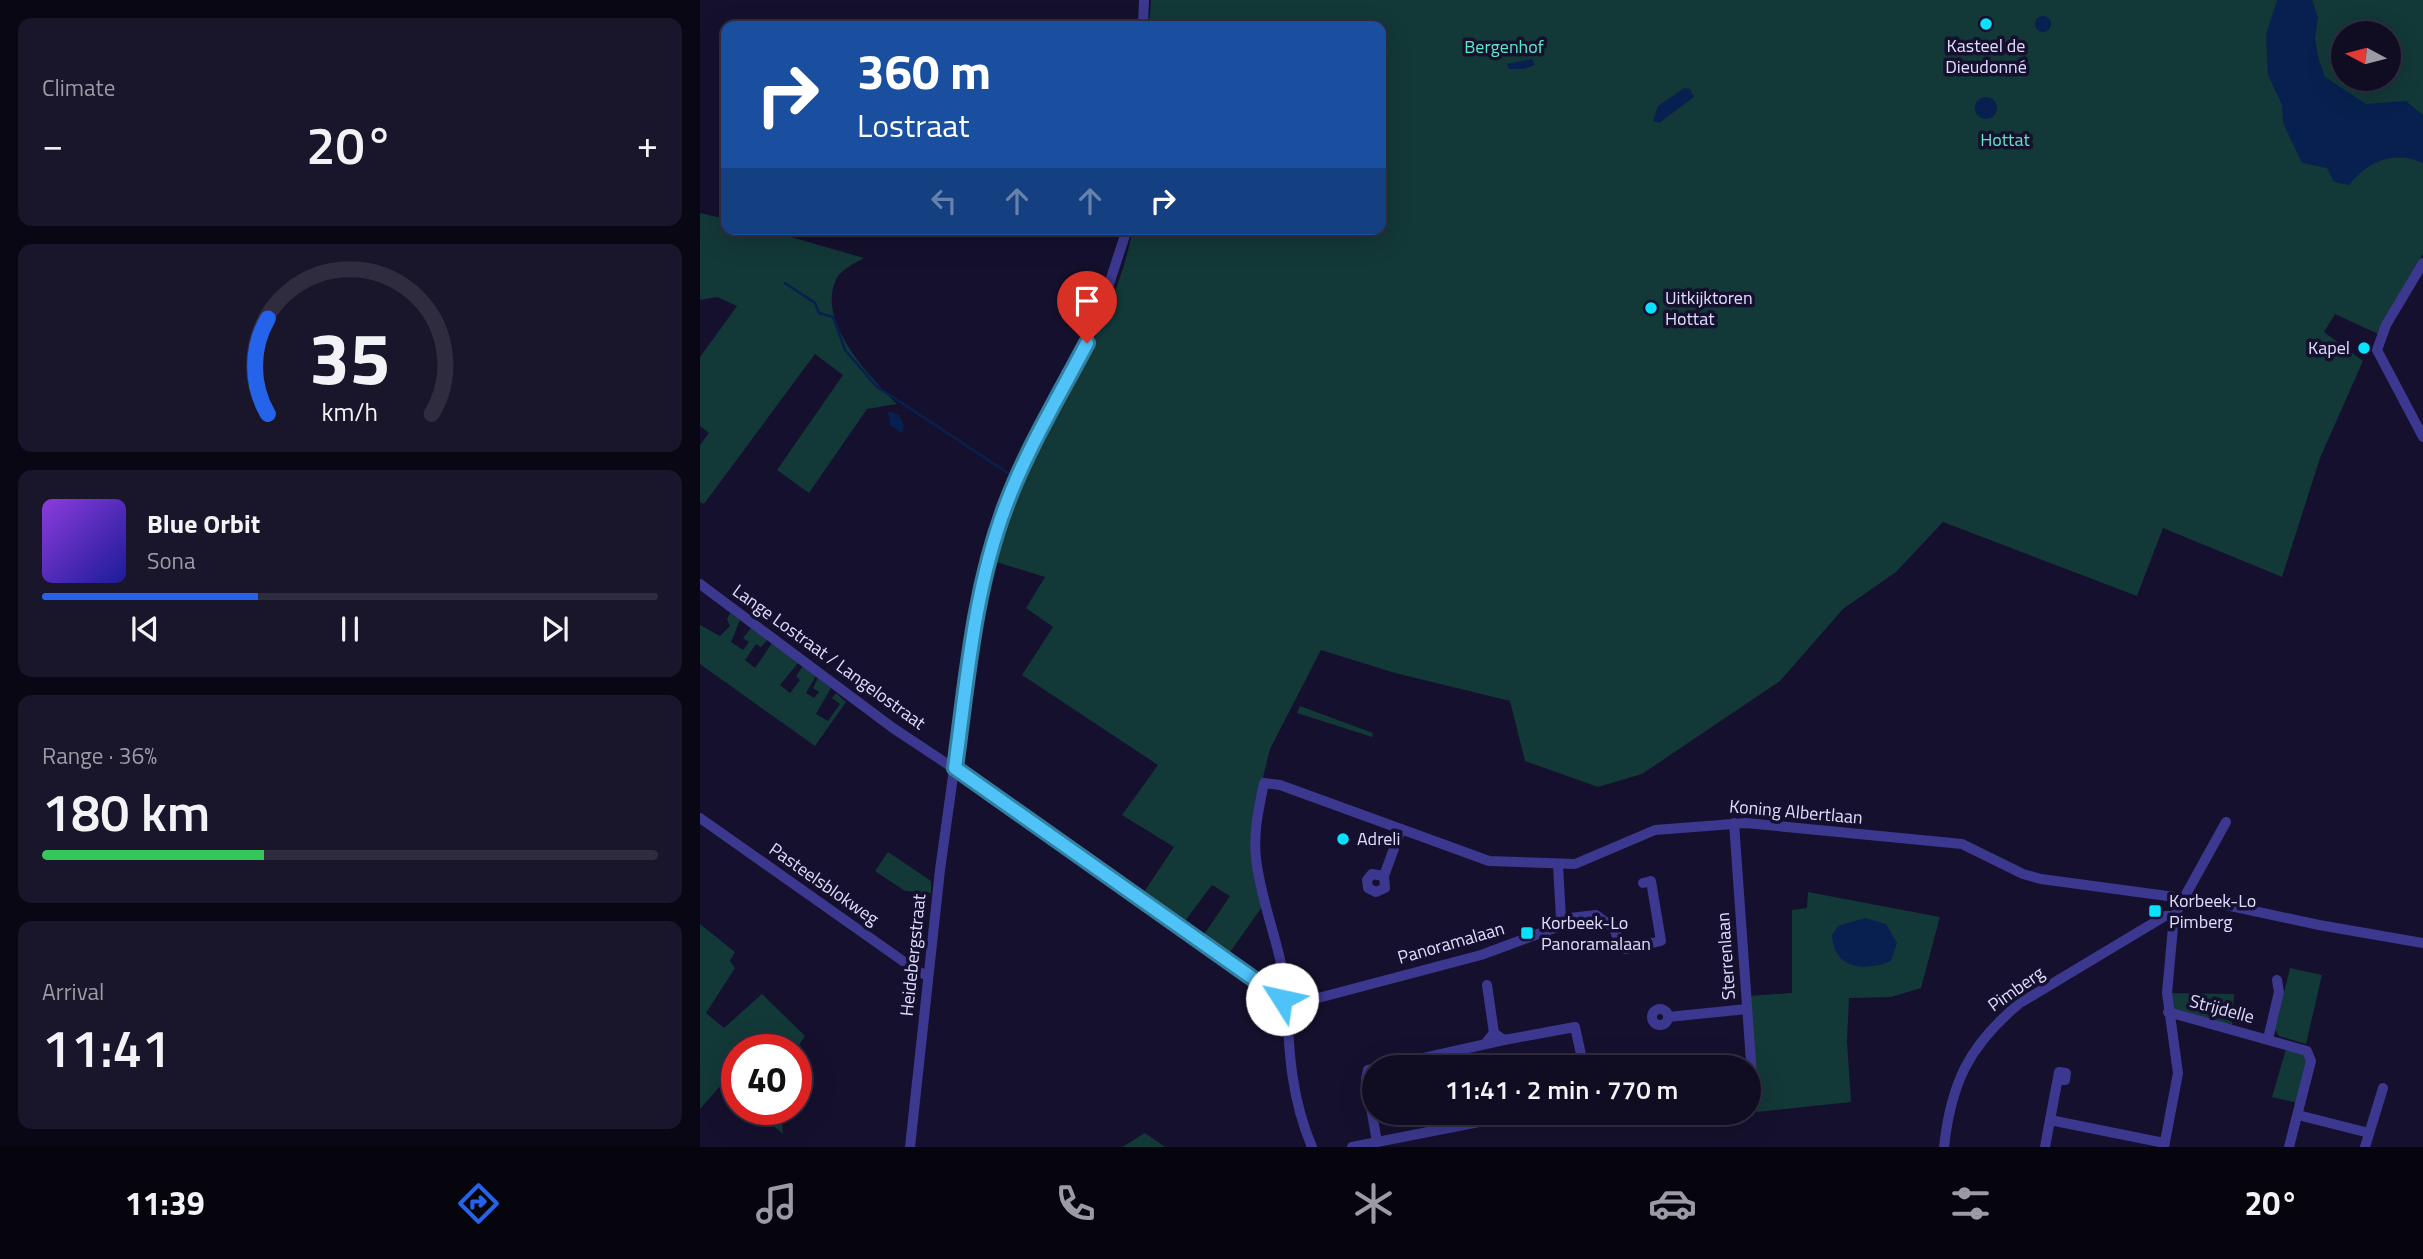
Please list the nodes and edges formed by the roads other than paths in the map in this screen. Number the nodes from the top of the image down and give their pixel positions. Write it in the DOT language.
graph roads {
  1 [pos="1144,0"];
  2 [pos="1143,21"];
  3 [pos="1125,235"];
  4 [pos="2423,263"];
  5 [pos="2423,437"];
  6 [pos="700,584"];
  7 [pos="955,768"];
  8 [pos="700,818"];
  9 [pos="2226,822"];
  10 [pos="1734,823"];
  11 [pos="1401,829"];
  12 [pos="1558,864"];
  13 [pos="1384,876"];
  14 [pos="1643,883"];
  15 [pos="2185,898"];
  16 [pos="2174,916"];
  17 [pos="1561,919"];
  18 [pos="2423,943"];
  19 [pos="928,976"];
  20 [pos="2277,980"];
  21 [pos="1487,985"];
  22 [pos="1287,1000"];
  23 [pos="1747,1009"];
  24 [pos="2168,1012"];
  25 [pos="1668,1017"];
  26 [pos="1494,1033"];
  27 [pos="2268,1039"];
  28 [pos="1504,1040"];
  29 [pos="1485,1044"];
  30 [pos="1436,1055"];
  31 [pos="1581,1055"];
  32 [pos="1750,1055"];
  33 [pos="2058,1080"];
  34 [pos="2383,1088"];
  35 [pos="2298,1115"];
  36 [pos="2050,1120"];
  37 [pos="1374,1125"];
  38 [pos="1464,1125"];
  39 [pos="2369,1133"];
  40 [pos="1377,1142"];
  41 [pos="2164,1145"];
  42 [pos="910,1147"];
  43 [pos="1312,1147"];
  44 [pos="1352,1147"];
  45 [pos="1944,1147"];
  46 [pos="2045,1147"];
  47 [pos="2288,1147"];
  48 [pos="2365,1147"];
  1 -- 2 [label="street"];
  3 -- 7 [label="street, Heidebergstraat"];
  4 -- 5 [label="street"];
  6 -- 7 [label="street, Lange Lostraat / Langelostraat"];
  7 -- 19 [label="street, Heidebergstraat"];
  7 -- 22 [label="street, Lange Lostraat / Langelostraat"];
  8 -- 19 [label="street, Pasteelsblokweg"];
  9 -- 15 [label="street"];
  10 -- 12 [label="street, Koning Albertlaan"];
  10 -- 15 [label="street, Koning Albertlaan"];
  10 -- 23 [label="street, Sterrenlaan"];
  11 -- 12 [label="street, Koning Albertlaan"];
  11 -- 13 [label="street"];
  11 -- 22 [label="street, Koning Albertlaan"];
  12 -- 17 [label="street"];
  14 -- 17 [label="street"];
  15 -- 16 [label="street"];
  15 -- 18 [label="street, Koning Albertlaan"];
  16 -- 24 [label="street"];
  16 -- 45 [label="street, Pimberg"];
  17 -- 22 [label="street, Panoramalaan"];
  19 -- 42 [label="street, Heidebergstraat"];
  20 -- 27 [label="street, Strijdelle"];
  21 -- 26 [label="street"];
  22 -- 43 [label="street"];
  23 -- 25 [label="street"];
  23 -- 32 [label="street, Sterrenlaan"];
  24 -- 27 [label="street, Strijdelle"];
  24 -- 41 [label="street"];
  26 -- 28 [label="street"];
  26 -- 29 [label="street"];
  27 -- 35 [label="street, Strijdelle"];
  28 -- 29 [label="street"];
  28 -- 31 [label="street"];
  29 -- 30 [label="street"];
  33 -- 36 [label="street"];
  34 -- 39 [label="street"];
  35 -- 39 [label="street"];
  35 -- 47 [label="street, Strijdelle"];
  36 -- 41 [label="street"];
  36 -- 46 [label="street"];
  37 -- 40 [label="street"];
  38 -- 40 [label="street"];
  39 -- 48 [label="street"];
  40 -- 44 [label="street"];
}
